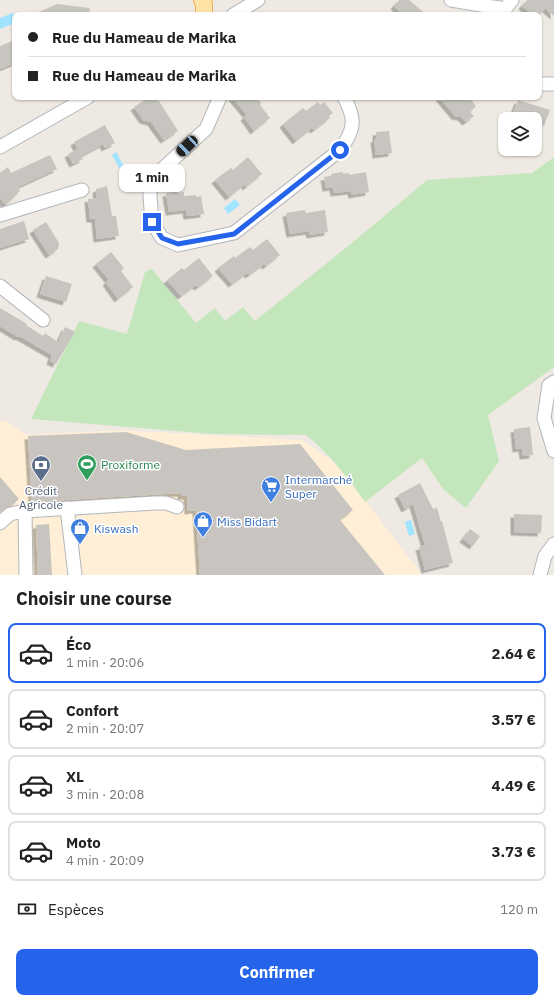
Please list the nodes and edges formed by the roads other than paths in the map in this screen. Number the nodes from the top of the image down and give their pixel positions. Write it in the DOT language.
graph roads {
  1 [pos="202,0"];
  2 [pos="258,0"];
  3 [pos="451,0"];
  4 [pos="508,8"];
  5 [pos="204,12"];
  6 [pos="238,12"];
  7 [pos="542,84"];
  8 [pos="554,84"];
  9 [pos="83,100"];
  10 [pos="219,100"];
  11 [pos="346,100"];
  12 [pos="0,147"];
  13 [pos="82,190"];
  14 [pos="0,215"];
  15 [pos="0,286"];
  16 [pos="43,320"];
  17 [pos="554,382"];
  18 [pos="554,451"];
  19 [pos="177,507"];
  20 [pos="67,508"];
  21 [pos="25,511"];
  22 [pos="0,523"];
  23 [pos="554,544"];
  24 [pos="69,546"];
  25 [pos="26,575"];
  26 [pos="67,575"];
  27 [pos="75,575"];
  28 [pos="540,575"];
  1 -- 5 [label="main road"];
  2 -- 6 [label="street"];
  3 -- 4 [label="street"];
  7 -- 8 [label="street"];
  9 -- 12 [label="street"];
  10 -- 11 [label="street"];
  13 -- 14 [label="street"];
  15 -- 16 [label="street"];
  17 -- 18 [label="street"];
  19 -- 20 [label="street"];
  20 -- 21 [label="street"];
  20 -- 27 [label="street"];
  21 -- 22 [label="street"];
  21 -- 25 [label="street"];
  23 -- 28 [label="street"];
  24 -- 26 [label="street"];
}
